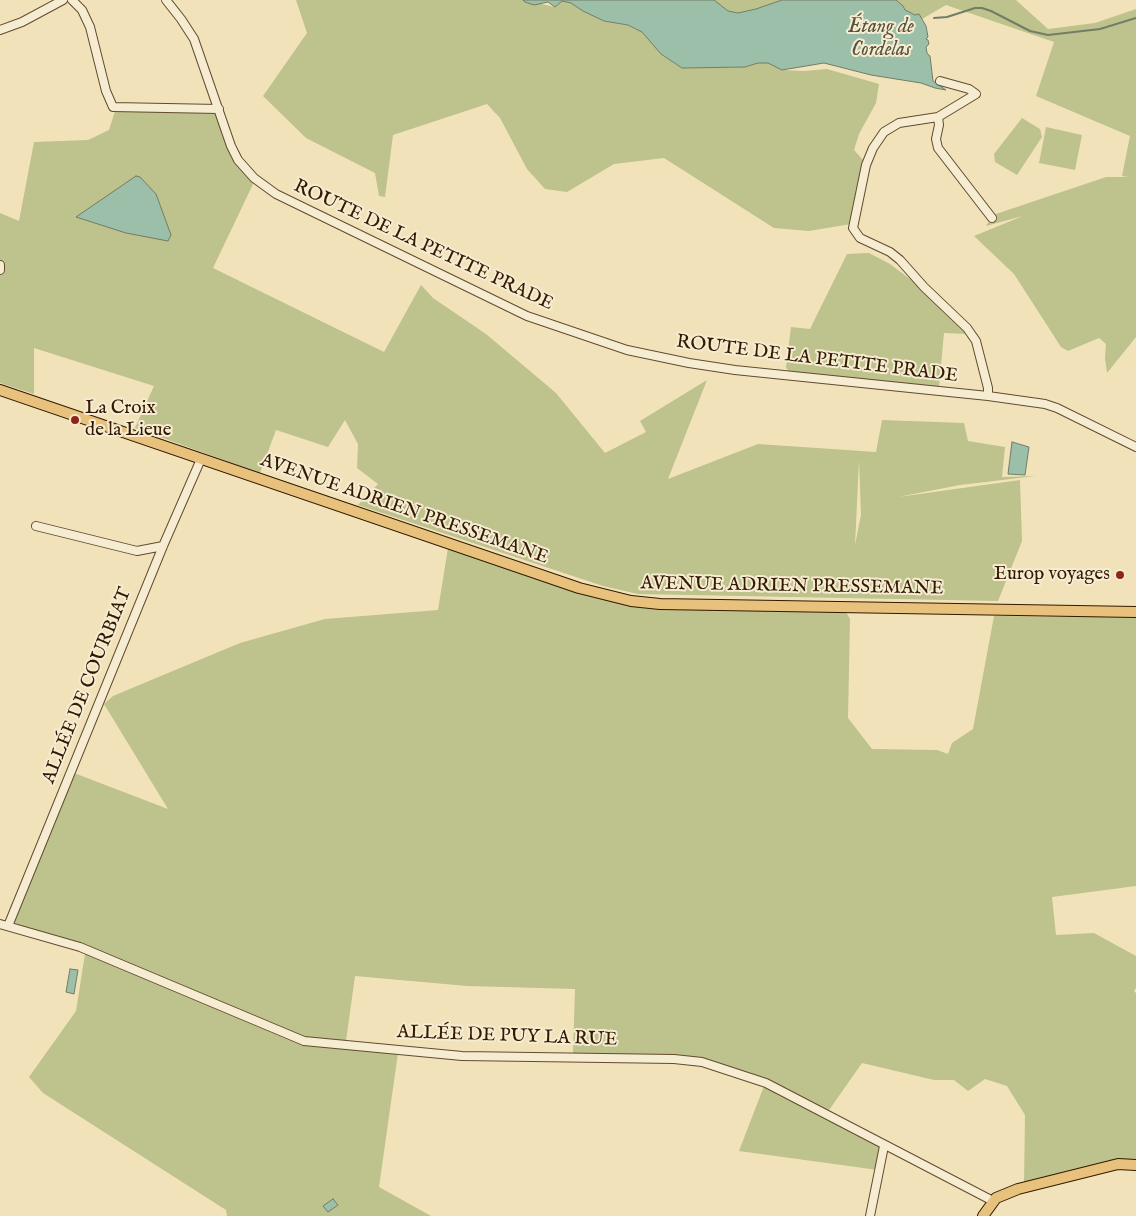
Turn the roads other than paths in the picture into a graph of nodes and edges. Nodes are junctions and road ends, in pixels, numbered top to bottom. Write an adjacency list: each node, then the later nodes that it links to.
1 (63, 0): 4 (street)
2 (72, 0): 6 (street)
3 (166, 0): 6 (street, ROUTE DE LA PETITE PRADE)
4 (0, 30)
5 (940, 81): 7 (street)
6 (218, 110): 12 (street, ROUTE DE LA PETITE PRADE)
7 (938, 117): 8 (street); 12 (street)
8 (992, 218)
9 (0, 265): 10 (street)
10 (0, 270)
11 (0, 390): 14 (main road, AVENUE ADRIEN PRESSEMANE)
12 (988, 396): 13 (street, ROUTE DE LA PETITE PRADE)
13 (1136, 447)
14 (201, 459): 16 (street, ALLÉE DE COURBIAT); 17 (main road, AVENUE ADRIEN PRESSEMANE)
15 (36, 526): 16 (street)
16 (163, 546): 18 (street, ALLÉE DE COURBIAT)
17 (1136, 612)
18 (4, 925): 19 (street, ALLÉE DE PUY LA RUE)
19 (884, 1146): 21 (street, ALLÉE DE PUY LA RUE); 22 (street)
20 (1136, 1165): 21 (main road)
21 (993, 1201): 23 (main road)
22 (870, 1216)
23 (983, 1216)

